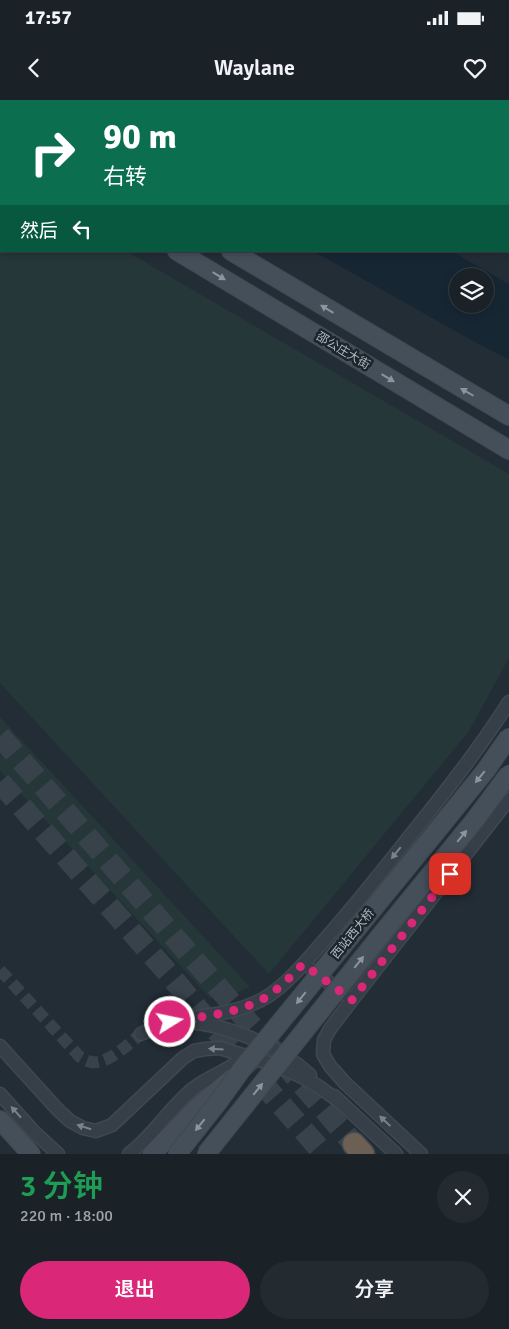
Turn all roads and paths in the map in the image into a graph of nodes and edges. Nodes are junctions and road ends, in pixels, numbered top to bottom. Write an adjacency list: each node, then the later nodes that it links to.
1 (179, 252): 4 (main road, 邵公庄大街, one-way to 4)
2 (233, 252): 3 (main road, one-way to 2)
3 (509, 416)
4 (509, 450)
5 (509, 702): 9 (street, one-way to 9)
6 (509, 737): 15 (main road, 西站西大桥, one-way to 15, bridge)
7 (509, 774): 24 (main road, 西站西大桥, one-way to 7, bridge)
8 (509, 799): 10 (street)
9 (303, 964): 10 (street); 11 (street)
10 (352, 1000): 26 (street, one-way to 10)
11 (170, 1022): 12 (street); 13 (street)
12 (141, 1034)
13 (258, 1042): 15 (street); 17 (street)
14 (0, 1046): 15 (street, one-way to 14)
15 (244, 1063): 17 (street); 21 (street); 22 (main road, bridge); 23 (main road, 西站西大桥, one-way to 23, bridge)
16 (0, 1094): 20 (street, one-way to 16)
17 (340, 1102): 25 (street)
18 (0, 1120): 19 (main road)
19 (31, 1154)
20 (58, 1154)
21 (129, 1154)
22 (152, 1154)
23 (177, 1154)
24 (206, 1154)
25 (396, 1154)
26 (421, 1154)

